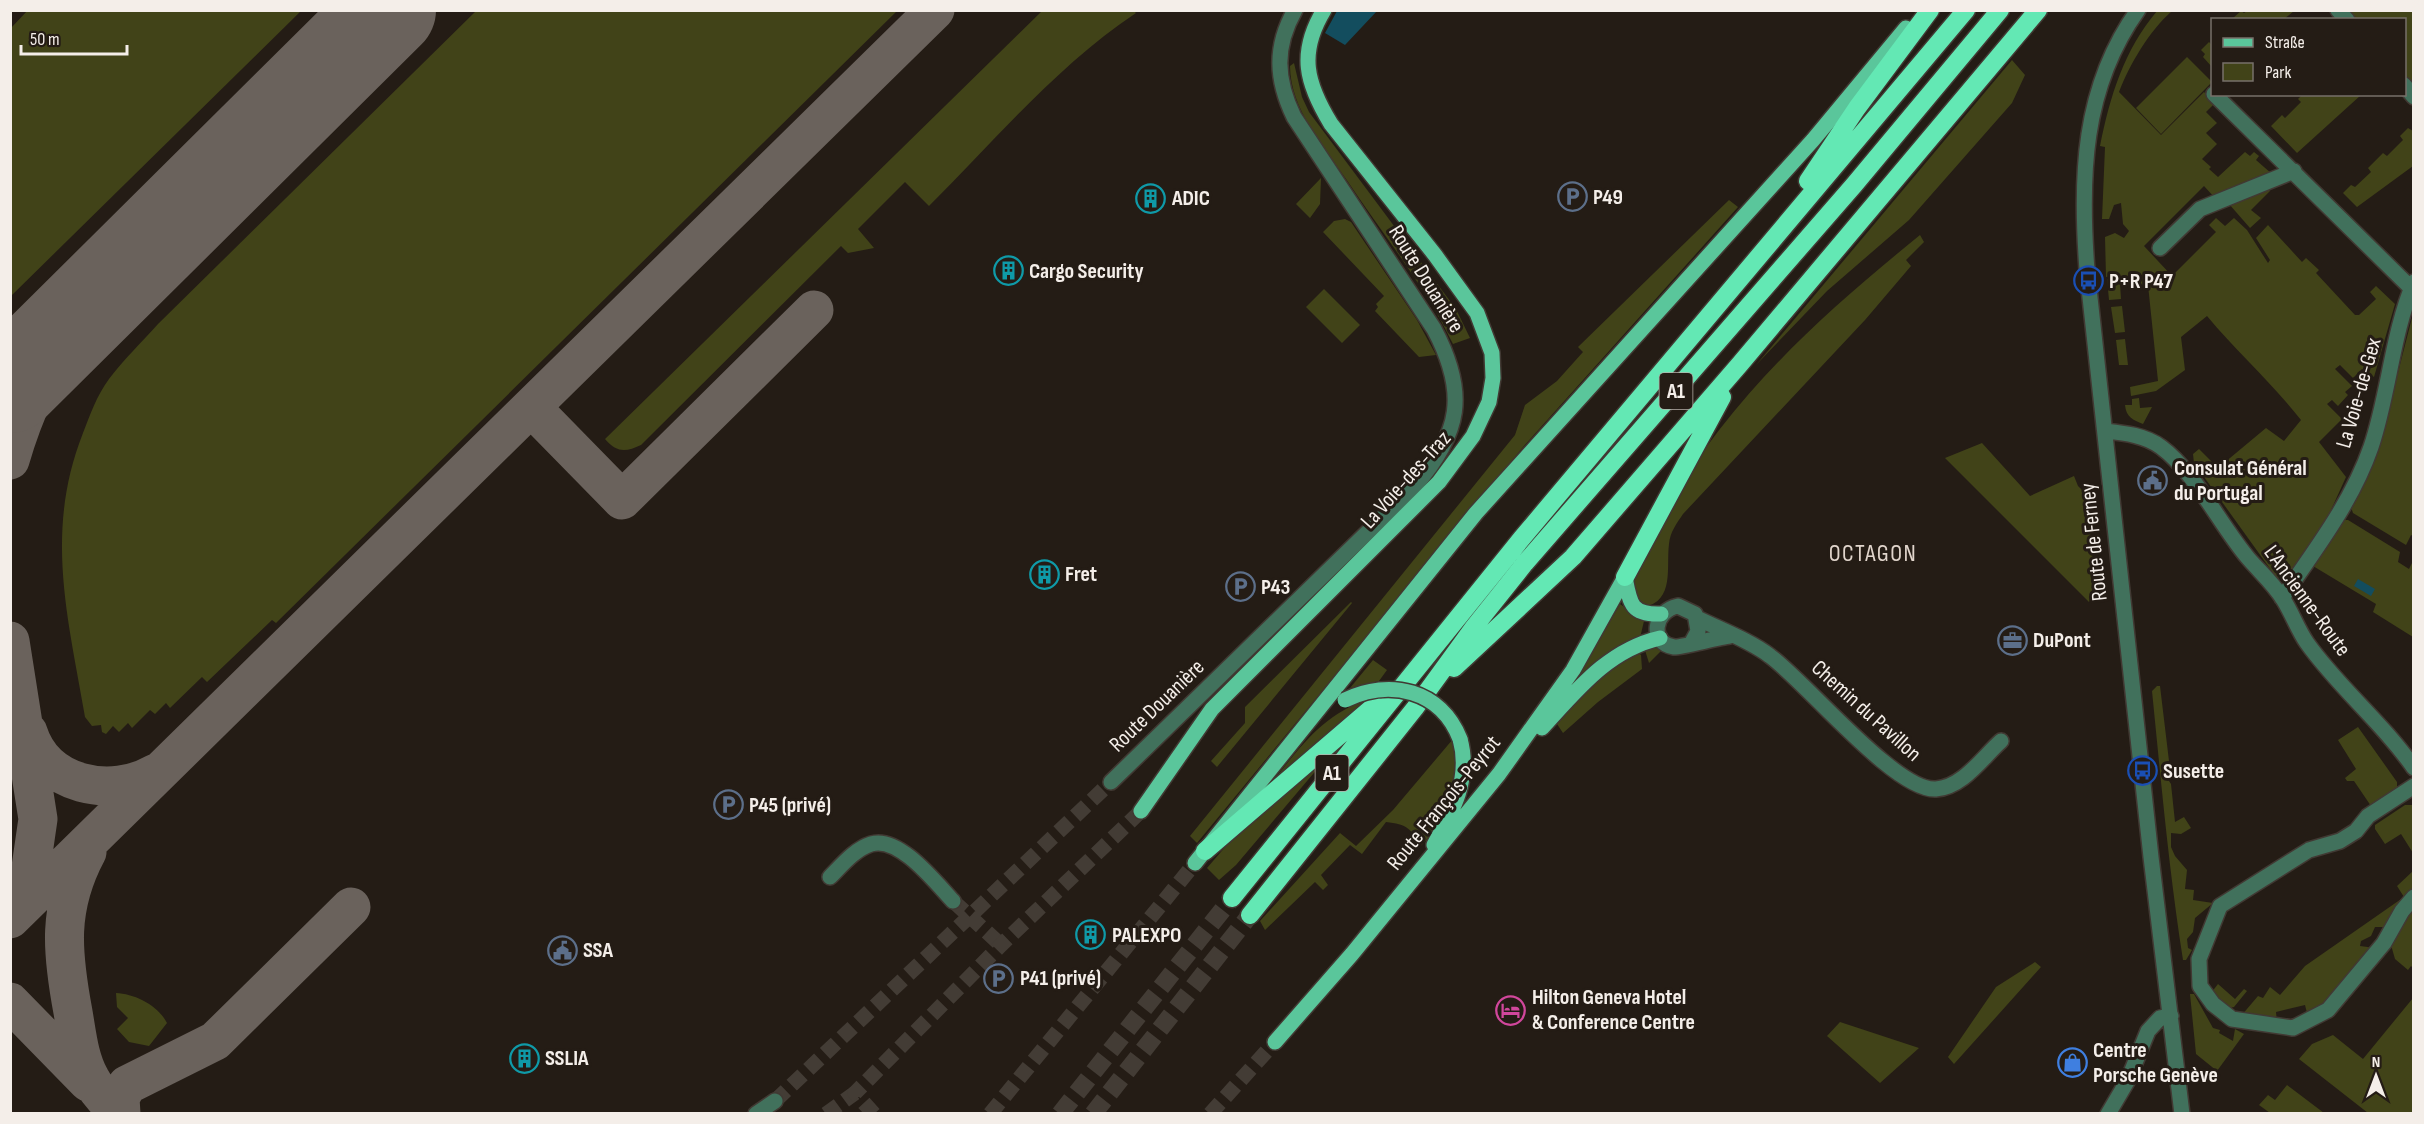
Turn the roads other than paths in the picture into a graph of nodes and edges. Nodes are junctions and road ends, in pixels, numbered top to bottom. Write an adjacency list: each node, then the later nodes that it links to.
1 (1295, 10): 29 (street, Route Douanière)
2 (1324, 10): 31 (main road, La Voie-des-Traz)
3 (1922, 10): 25 (main road)
4 (1930, 10): 12 (highway)
5 (1966, 10): 12 (highway, A1)
6 (2000, 10): 24 (highway, A1)
7 (2038, 10): 14 (highway)
8 (2138, 10): 15 (street, Route de Ferney)
9 (2216, 96): 10 (street, La Voie-de-Gex)
10 (2294, 171): 11 (street); 13 (street, La Voie-de-Gex)
11 (2160, 248)
12 (1753, 262): 23 (highway, A1)
13 (2412, 285): 17 (street, La Voie-de-Gex)
14 (1740, 364): 16 (highway); 24 (highway)
15 (2105, 431): 17 (street, L'Ancienne-Route); 39 (street, Route de Ferney)
16 (1625, 577): 18 (main road); 28 (main road, Route François-Peyrot)
17 (2282, 598): 27 (street, L'Ancienne-Route)
18 (1661, 614): 19 (street); 21 (street)
19 (1697, 618): 20 (street, Chemin du Pavillon); 22 (street)
20 (1730, 636): 22 (street); 26 (street, Chemin du Pavillon)
21 (1660, 638): 22 (street); 28 (main road)
22 (1692, 642)
23 (1431, 648): 32 (highway); 36 (highway, A1)
24 (1426, 693): 38 (highway, A1)
25 (1301, 733): 32 (main road); 33 (main road, bridge)
26 (2001, 741)
27 (2414, 768)
28 (1499, 774): 33 (main road, Route François-Peyrot)
29 (1111, 782)
30 (2414, 786): 35 (street)
31 (1141, 811)
32 (1200, 857)
33 (1420, 869): 40 (main road, Route François-Peyrot)
34 (830, 877): 37 (street)
35 (2414, 897)
36 (1232, 898)
37 (953, 901)
38 (1250, 915)
39 (2171, 1016): 43 (street); 44 (street, Route de Ferney)
40 (1275, 1042)
41 (775, 1101): 42 (street)
42 (756, 1113)
43 (2108, 1113)
44 (2182, 1113)

